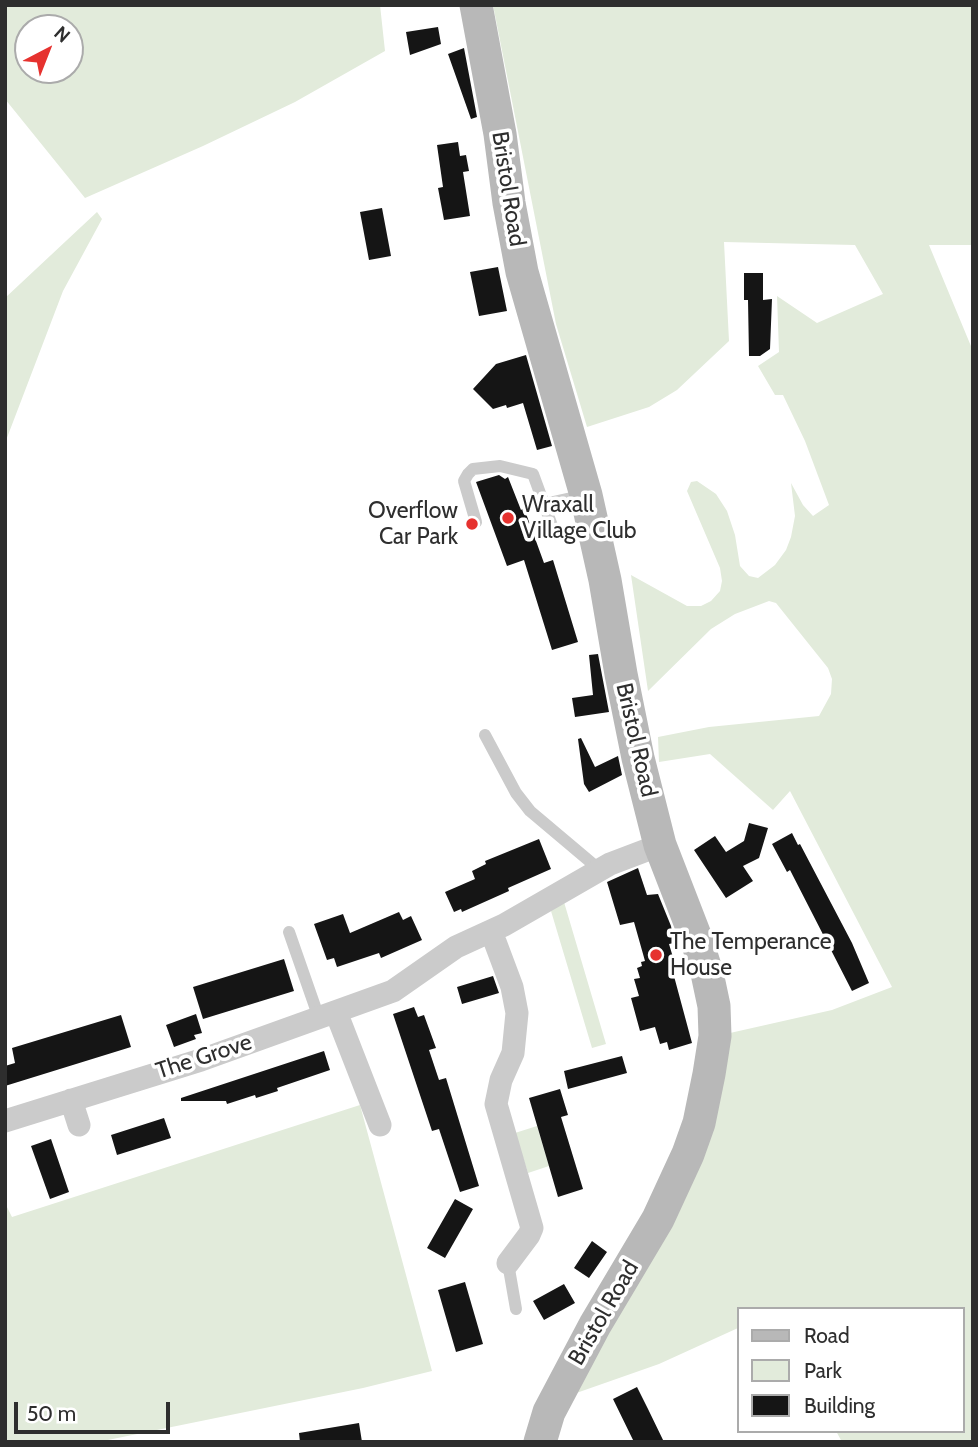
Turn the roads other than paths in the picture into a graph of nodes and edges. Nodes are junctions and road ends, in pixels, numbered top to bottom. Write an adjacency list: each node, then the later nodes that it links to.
1 (476, 5): 2 (main road, Bristol Road)
2 (586, 495): 3 (lane); 7 (main road, Bristol Road)
3 (544, 504): 4 (lane); 5 (lane)
4 (476, 522)
5 (555, 534)
6 (485, 735): 8 (lane)
7 (660, 845): 8 (street, The Grove); 18 (main road, Bristol Road)
8 (600, 870): 9 (street, The Grove)
9 (491, 931): 11 (street, The Grove); 16 (street)
10 (289, 932): 11 (lane)
11 (327, 1015): 12 (street, The Grove); 13 (street)
12 (71, 1100): 14 (street, The Grove); 15 (street)
13 (382, 1113)
14 (5, 1121)
15 (79, 1125)
16 (508, 1262): 17 (lane)
17 (516, 1309)
18 (540, 1442)

